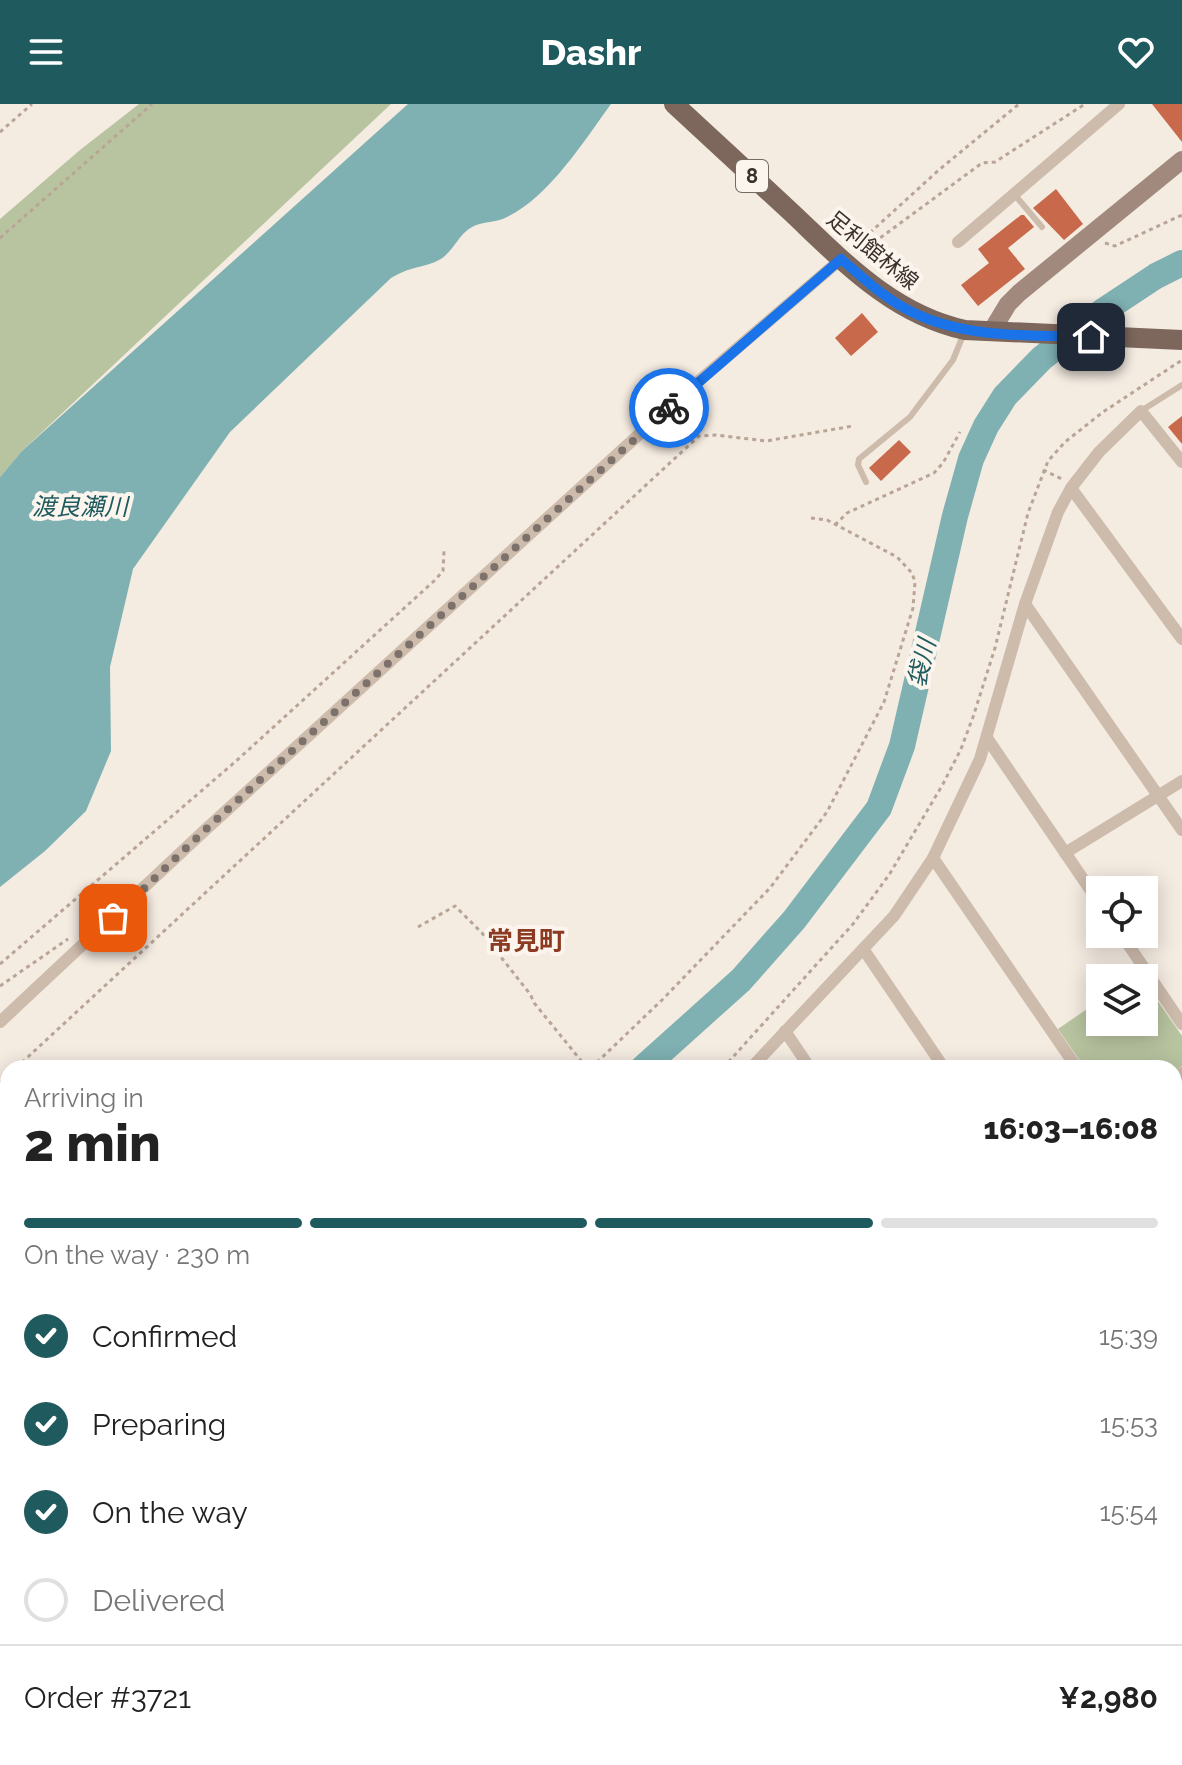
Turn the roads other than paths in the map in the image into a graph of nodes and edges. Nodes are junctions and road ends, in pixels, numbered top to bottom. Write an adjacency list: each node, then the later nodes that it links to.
1 (674, 104): 7 (main road, 足利館林線 / 8)
2 (1119, 104): 4 (street)
3 (1182, 160): 9 (street)
4 (1014, 194): 5 (lane); 6 (street)
5 (1042, 227)
6 (958, 242)
7 (844, 254): 8 (main road, 足利館林線 / 8); 27 (street)
8 (965, 330): 9 (main road, 足利館林線 / 8); 14 (lane)
9 (993, 332): 10 (main road, 足利館林線 / 8)
10 (1182, 340)
11 (1182, 385): 12 (lane)
12 (1141, 411): 13 (street); 15 (street)
13 (1182, 462)
14 (866, 482)
15 (1071, 488): 16 (street); 17 (street)
16 (1025, 604): 18 (street); 20 (street)
17 (1182, 639)
18 (987, 738): 22 (street); 23 (street)
19 (1182, 781): 20 (street)
20 (1158, 796): 21 (street); 22 (street)
21 (1182, 830)
22 (1065, 853): 24 (street)
23 (933, 858): 26 (street); 33 (street)
24 (1086, 884)
25 (1130, 948): 28 (street)
26 (864, 950): 29 (street); 32 (street)
27 (0, 1022)
28 (1182, 1024)
29 (785, 1031): 30 (street); 31 (street)
30 (758, 1060)
31 (805, 1060)
32 (939, 1060)
33 (1072, 1060)

